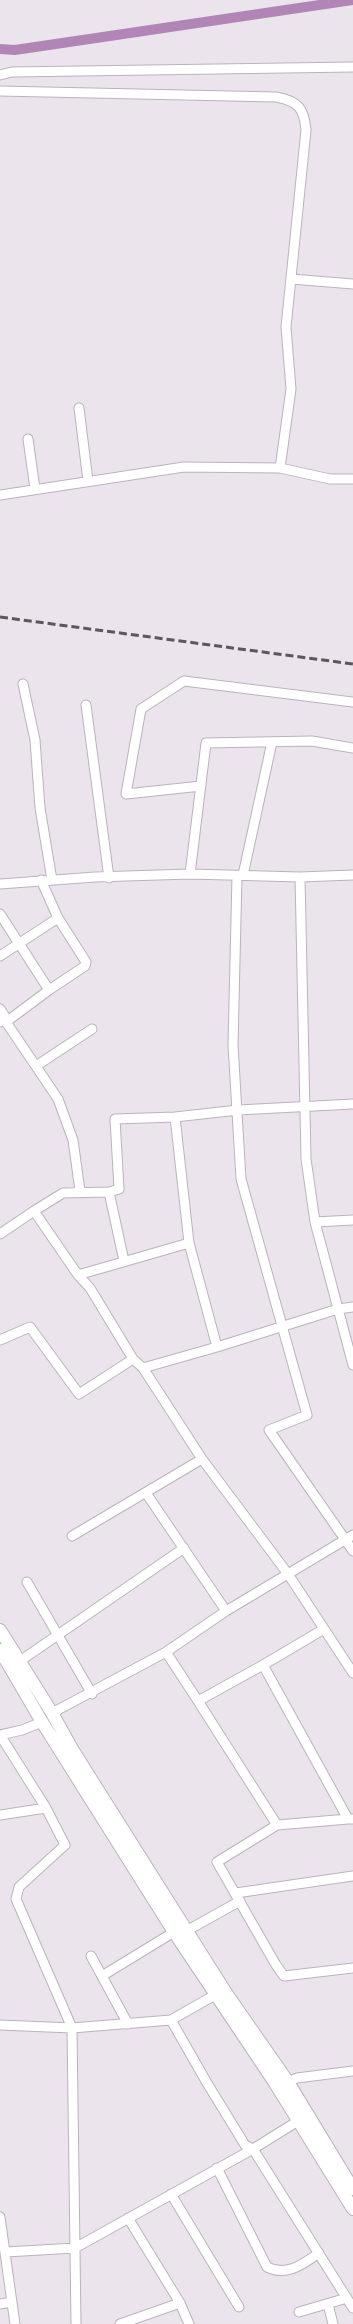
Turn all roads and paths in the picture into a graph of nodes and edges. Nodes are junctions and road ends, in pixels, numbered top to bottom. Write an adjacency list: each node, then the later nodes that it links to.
1 (353, 67): 2 (street)
2 (0, 75)
3 (0, 91): 4 (street)
4 (291, 279): 5 (street); 8 (street)
5 (353, 284)
6 (79, 408): 10 (street)
7 (28, 439): 11 (street)
8 (280, 468): 9 (street); 10 (street)
9 (353, 479)
10 (88, 481): 11 (street)
11 (35, 489): 12 (street)
12 (0, 495)
13 (23, 684): 25 (street)
14 (353, 702): 18 (street)
15 (86, 705): 23 (street)
16 (272, 742): 17 (street); 18 (street); 20 (street)
17 (353, 748)
18 (201, 786): 19 (street)
19 (190, 874): 20 (street); 23 (street)
20 (240, 875): 22 (street); 38 (street)
21 (353, 875): 22 (street)
22 (300, 877): 37 (street)
23 (109, 878): 25 (street)
24 (41, 880): 25 (street); 26 (street); 28 (street)
25 (52, 880)
26 (0, 884)
27 (0, 914): 29 (street)
28 (58, 918): 29 (street); 31 (street)
29 (19, 944): 30 (street); 31 (street)
30 (0, 956)
31 (49, 990): 35 (street)
32 (0, 1009): 33 (street)
33 (0, 1022)
34 (92, 1029): 35 (street)
35 (36, 1066): 40 (street)
36 (353, 1104): 37 (street)
37 (305, 1107): 38 (street); 44 (street)
38 (238, 1110): 39 (street); 51 (street)
39 (176, 1117): 41 (street); 46 (street)
40 (80, 1191): 41 (street); 42 (street)
41 (109, 1192): 47 (street)
42 (34, 1211): 45 (street); 48 (street)
43 (353, 1220): 44 (street)
44 (315, 1222): 50 (street)
45 (0, 1234)
46 (189, 1243): 47 (street); 53 (street)
47 (124, 1261): 48 (street)
48 (78, 1275): 54 (street)
49 (353, 1307): 50 (street)
50 (338, 1309): 51 (street); 55 (street)
51 (282, 1325): 53 (street); 61 (street)
52 (0, 1340): 54 (street)
53 (217, 1347): 56 (street)
54 (133, 1359): 56 (street)
55 (353, 1365)
56 (143, 1368): 57 (street)
57 (202, 1459): 58 (street); 64 (street)
58 (146, 1493): 60 (street); 62 (street)
59 (353, 1534): 61 (street)
60 (72, 1536)
61 (345, 1540): 63 (street); 64 (street)
62 (184, 1548): 66 (street); 69 (street)
63 (353, 1551)
64 (288, 1574): 66 (street); 67 (street)
65 (27, 1582): 69 (street)
66 (226, 1611): 71 (street)
67 (324, 1629): 73 (street); 74 (street)
68 (0, 1630): 72 (main road)
69 (59, 1636): 72 (street); 75 (street)
70 (0, 1650): 78 (main road)
71 (166, 1652): 75 (street); 76 (street)
72 (20, 1661): 77 (main road)
73 (263, 1665): 76 (street); 82 (street)
74 (353, 1673)
75 (92, 1694): 77 (street)
76 (198, 1701): 83 (street)
77 (52, 1713): 86 (main road)
78 (42, 1722): 79 (street); 87 (main road)
79 (0, 1735): 80 (street)
80 (46, 1808): 81 (street); 95 (street)
81 (0, 1814)
82 (350, 1819): 83 (street)
83 (277, 1825): 85 (street)
84 (353, 1876): 85 (street)
85 (238, 1897): 86 (street); 89 (street)
86 (188, 1930): 97 (main road)
87 (174, 1932): 90 (street); 91 (main road)
88 (91, 1956): 90 (street)
89 (353, 1968)
90 (102, 1976): 93 (street)
91 (215, 1995): 92 (street); 98 (main road)
92 (171, 2020): 93 (street); 99 (street)
93 (128, 2024): 95 (street)
94 (0, 2025): 95 (street)
95 (72, 2028): 106 (street)
96 (353, 2071): 97 (street)
97 (288, 2082): 101 (main road)
98 (298, 2121): 99 (street); 103 (main road)
99 (253, 2149): 100 (street); 108 (street)
100 (217, 2168): 102 (street); 108 (street)
101 (353, 2189)
102 (171, 2194): 105 (street); 114 (street)
103 (353, 2209)
104 (0, 2216): 107 (street)
105 (128, 2218): 106 (street); 111 (street)
106 (75, 2248): 107 (street); 118 (street)
107 (6, 2252): 110 (street)
108 (319, 2252): 109 (street)
109 (347, 2298): 113 (street); 115 (street)
110 (12, 2302): 112 (street); 117 (street)
111 (180, 2303): 119 (street); 120 (street)
112 (0, 2304)
113 (328, 2304): 116 (street); 121 (street)
114 (239, 2307)
115 (353, 2308)
116 (299, 2312)
117 (15, 2324)
118 (76, 2324)
119 (120, 2324)
120 (189, 2324)
121 (333, 2324)

